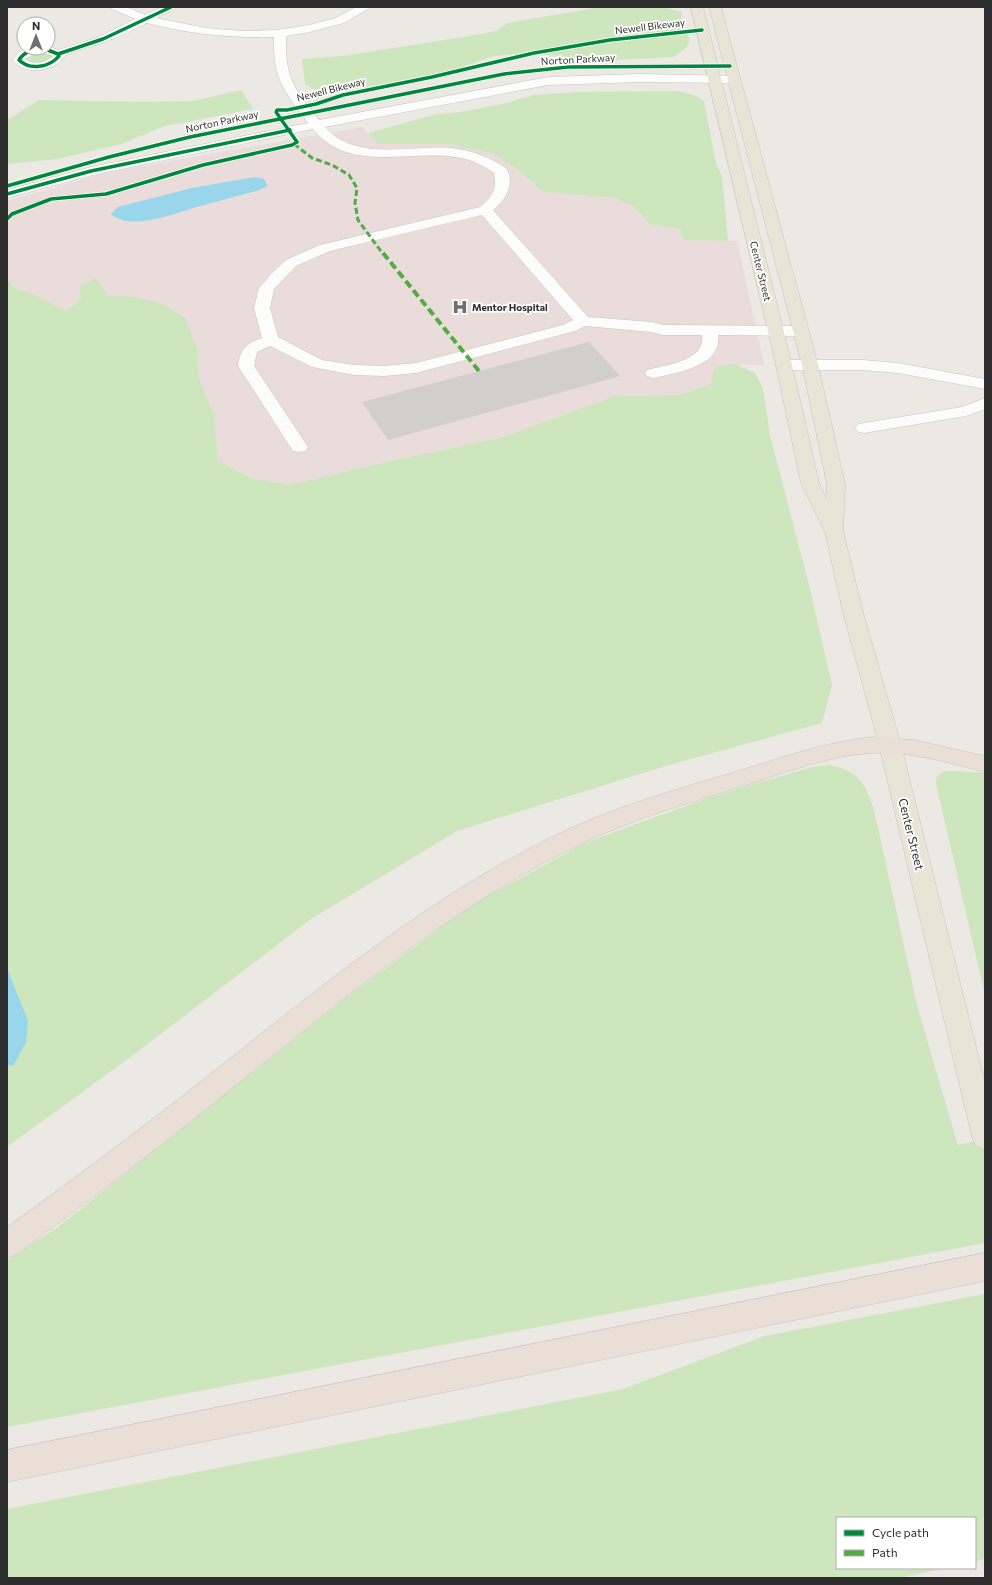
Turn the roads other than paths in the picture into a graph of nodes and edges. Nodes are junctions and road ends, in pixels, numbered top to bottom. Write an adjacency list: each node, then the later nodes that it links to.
1 (116, 7): 6 (street)
2 (171, 7): 6 (street)
3 (364, 7): 9 (street)
4 (697, 7): 7 (main road, Center Street)
5 (715, 7): 8 (main road, Center Street)
6 (145, 20): 9 (street); 10 (street)
7 (701, 28): 8 (main road); 11 (main road, Center Street)
8 (720, 28): 12 (main road, Center Street)
9 (280, 33): 13 (street)
10 (58, 54)
11 (713, 72): 12 (street, Norton Parkway); 13 (street, Norton Parkway); 19 (main road, Center Street)
12 (732, 72): 20 (main road, Center Street)
13 (312, 119): 14 (street, Norton Parkway); 15 (street, Norton Parkway); 16 (street)
14 (7, 186)
15 (7, 194)
16 (485, 210): 17 (street); 21 (street)
17 (583, 321): 18 (street); 21 (street)
18 (709, 330): 19 (street); 24 (street)
19 (775, 331): 20 (street); 22 (main road, Center Street)
20 (800, 331): 23 (main road, Center Street)
21 (271, 340): 28 (street)
22 (784, 365): 23 (street); 29 (main road, Center Street)
23 (810, 365): 25 (street); 29 (main road, Center Street)
24 (653, 373)
25 (985, 384)
26 (985, 403): 27 (street)
27 (864, 428)
28 (299, 447)
29 (834, 532): 30 (main road, Center Street)
30 (890, 745): 31 (highway); 32 (main road, Center Street); 33 (highway)
31 (985, 764)
32 (985, 1136)
33 (7, 1244)
34 (985, 1267): 35 (highway)
35 (7, 1466)

